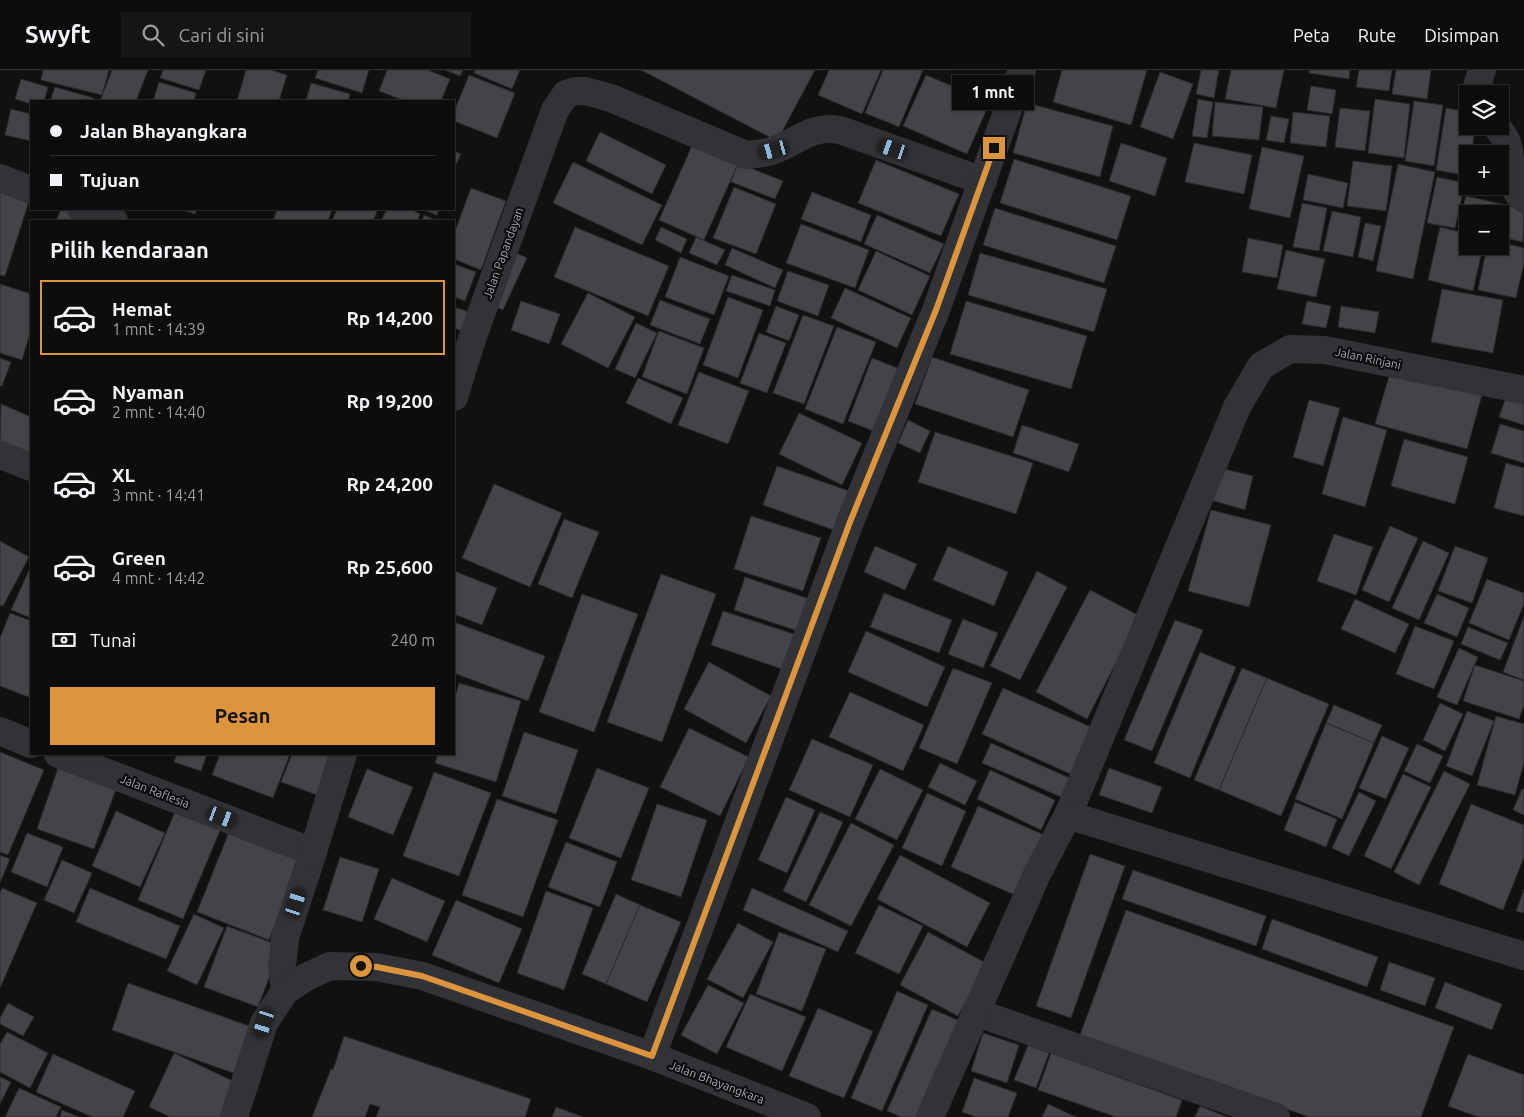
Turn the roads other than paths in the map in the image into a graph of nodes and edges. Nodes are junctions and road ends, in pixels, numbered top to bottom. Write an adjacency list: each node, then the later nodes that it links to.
1 (1022, 70): 6 (street)
2 (1482, 70): 3 (street)
3 (1478, 85)
4 (1504, 135): 8 (street)
5 (0, 178): 7 (street)
6 (983, 180): 11 (street, Jalan Papandayan); 25 (street)
7 (30, 190)
8 (1524, 199)
9 (84, 210): 10 (street)
10 (111, 220)
11 (463, 336): 12 (street, Jalan Papandayan)
12 (455, 389)
13 (1524, 390): 20 (street, Jalan Rinjani)
14 (0, 455): 15 (street)
15 (30, 467)
16 (0, 731): 17 (street)
17 (30, 744)
18 (61, 755): 21 (street, Jalan Raflesia)
19 (342, 755): 21 (street)
20 (1068, 815): 22 (street); 24 (street, Jalan Rinjani)
21 (313, 852): 23 (street)
22 (1524, 956)
23 (286, 991): 25 (street, Jalan Bhayangkara); 26 (street)
24 (975, 1012): 28 (street, Jalan Rinjani); 29 (street)
25 (652, 1056): 27 (street, Jalan Bhayangkara)
26 (234, 1117)
27 (807, 1117)
28 (930, 1117)
29 (1276, 1117)

